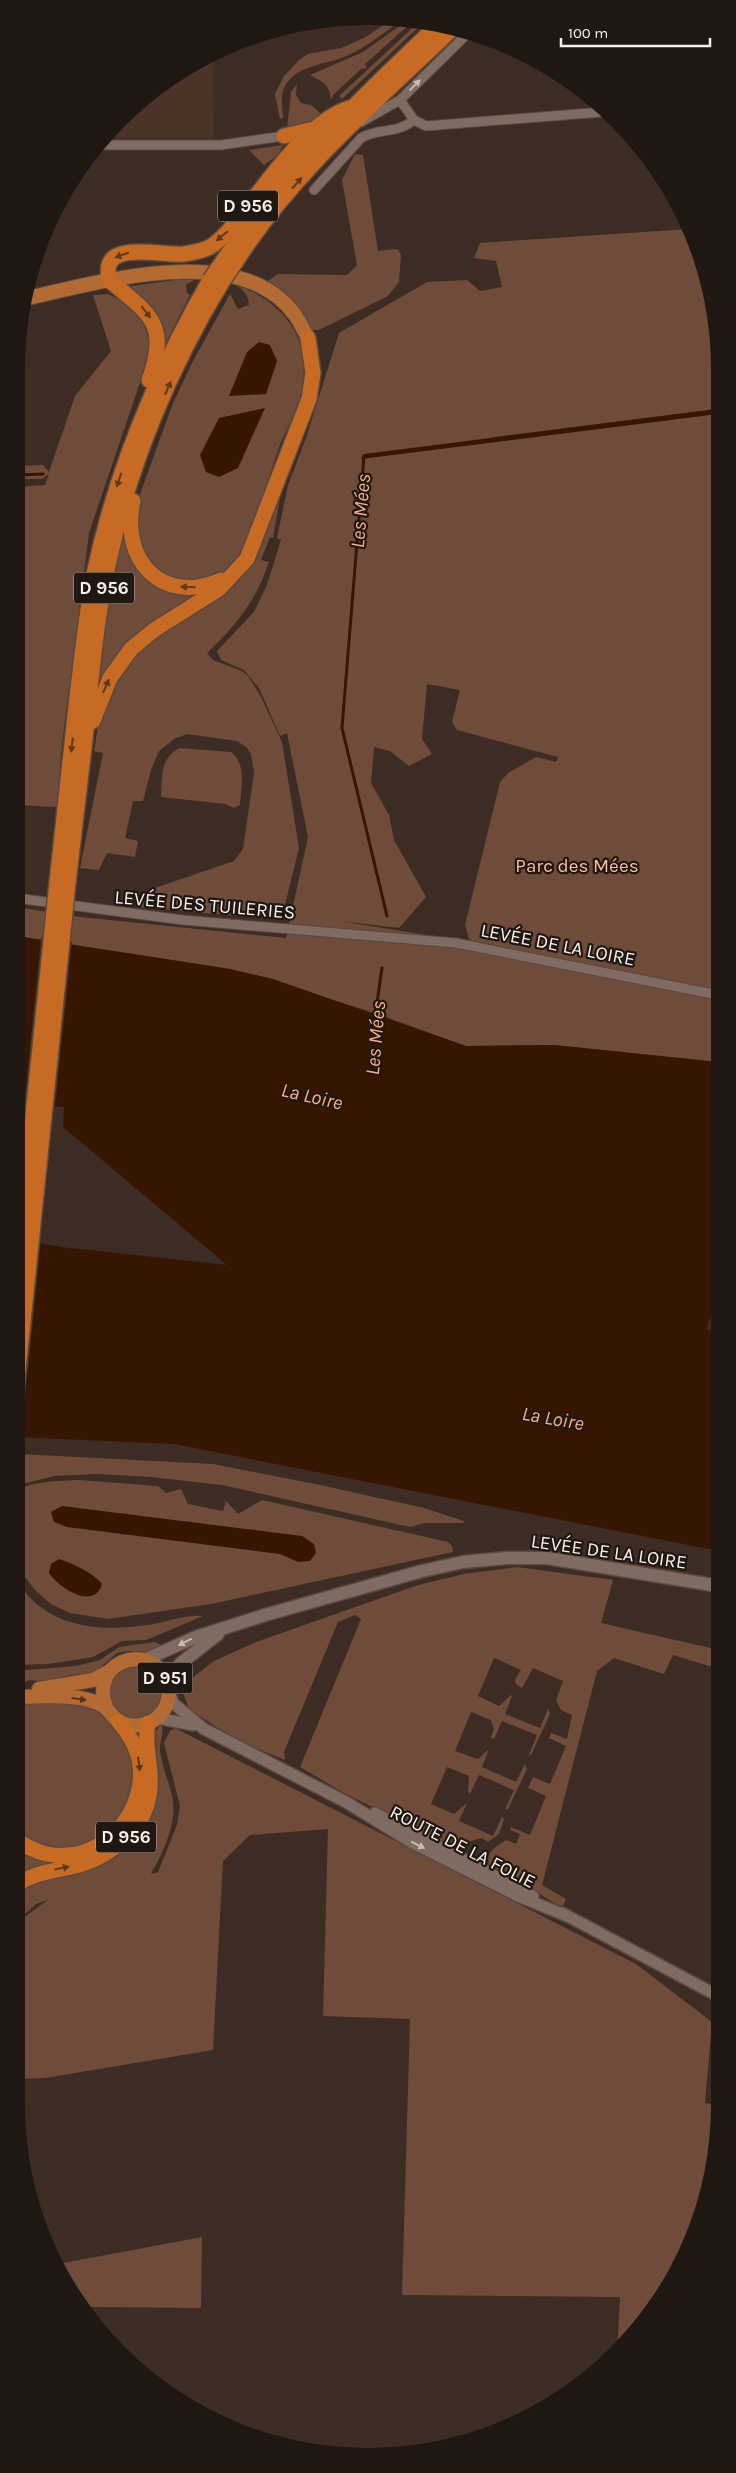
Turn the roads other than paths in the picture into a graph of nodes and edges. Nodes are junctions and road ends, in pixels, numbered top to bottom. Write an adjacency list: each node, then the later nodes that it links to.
1 (431, 31): 7 (highway, D 956)
2 (445, 34): 7 (highway, D 956)
3 (462, 39): 4 (street, one-way to 3)
4 (400, 100): 6 (street); 7 (street)
5 (597, 112): 6 (street)
6 (414, 120): 11 (street)
7 (335, 125): 8 (highway); 10 (highway, D 956); 15 (highway, D 956, bridge)
8 (284, 136): 9 (street); 10 (highway)
9 (108, 145)
10 (294, 152): 12 (highway, D 956, one-way to 12)
11 (314, 190)
12 (109, 280): 13 (main road); 14 (main road, D 956); 15 (highway, D 956, one-way to 15)
13 (33, 297)
14 (308, 338): 16 (highway, D 956)
15 (141, 434): 16 (highway, D 956, one-way to 15); 17 (highway, D 956); 18 (highway, D 956, one-way to 18)
16 (234, 574): 17 (highway, D 956, one-way to 16)
17 (84, 748): 18 (highway, D 956)
18 (62, 882): 22 (highway, D 956, bridge); 23 (highway, D 956, bridge)
19 (25, 899): 20 (street, LEVÉE DES TUILERIES)
20 (390, 936): 21 (street, LEVÉE DE LA LOIRE)
21 (711, 995)
22 (25, 1203)
23 (25, 1291)
24 (711, 1585): 25 (main road, LEVÉE DE LA LOIRE / D 951)
25 (228, 1627): 26 (main road, D 951, one-way to 26); 28 (main road, D 951)
26 (144, 1660): 27 (main road, D 951); 28 (main road, D 951)
27 (110, 1671): 29 (main road, D 951); 31 (main road, D 951)
28 (168, 1686): 32 (main road, D 951); 34 (street, ROUTE DE LA FOLIE)
29 (25, 1689)
30 (25, 1697): 31 (main road, one-way to 31)
31 (106, 1707): 33 (main road)
32 (153, 1720): 33 (main road); 34 (street, ROUTE DE LA FOLIE); 36 (highway, D 956, one-way to 32)
33 (118, 1721): 35 (highway, D 956, one-way to 35)
34 (204, 1729): 37 (street, ROUTE DE LA FOLIE)
35 (25, 1844)
36 (25, 1880)
37 (711, 1992)

